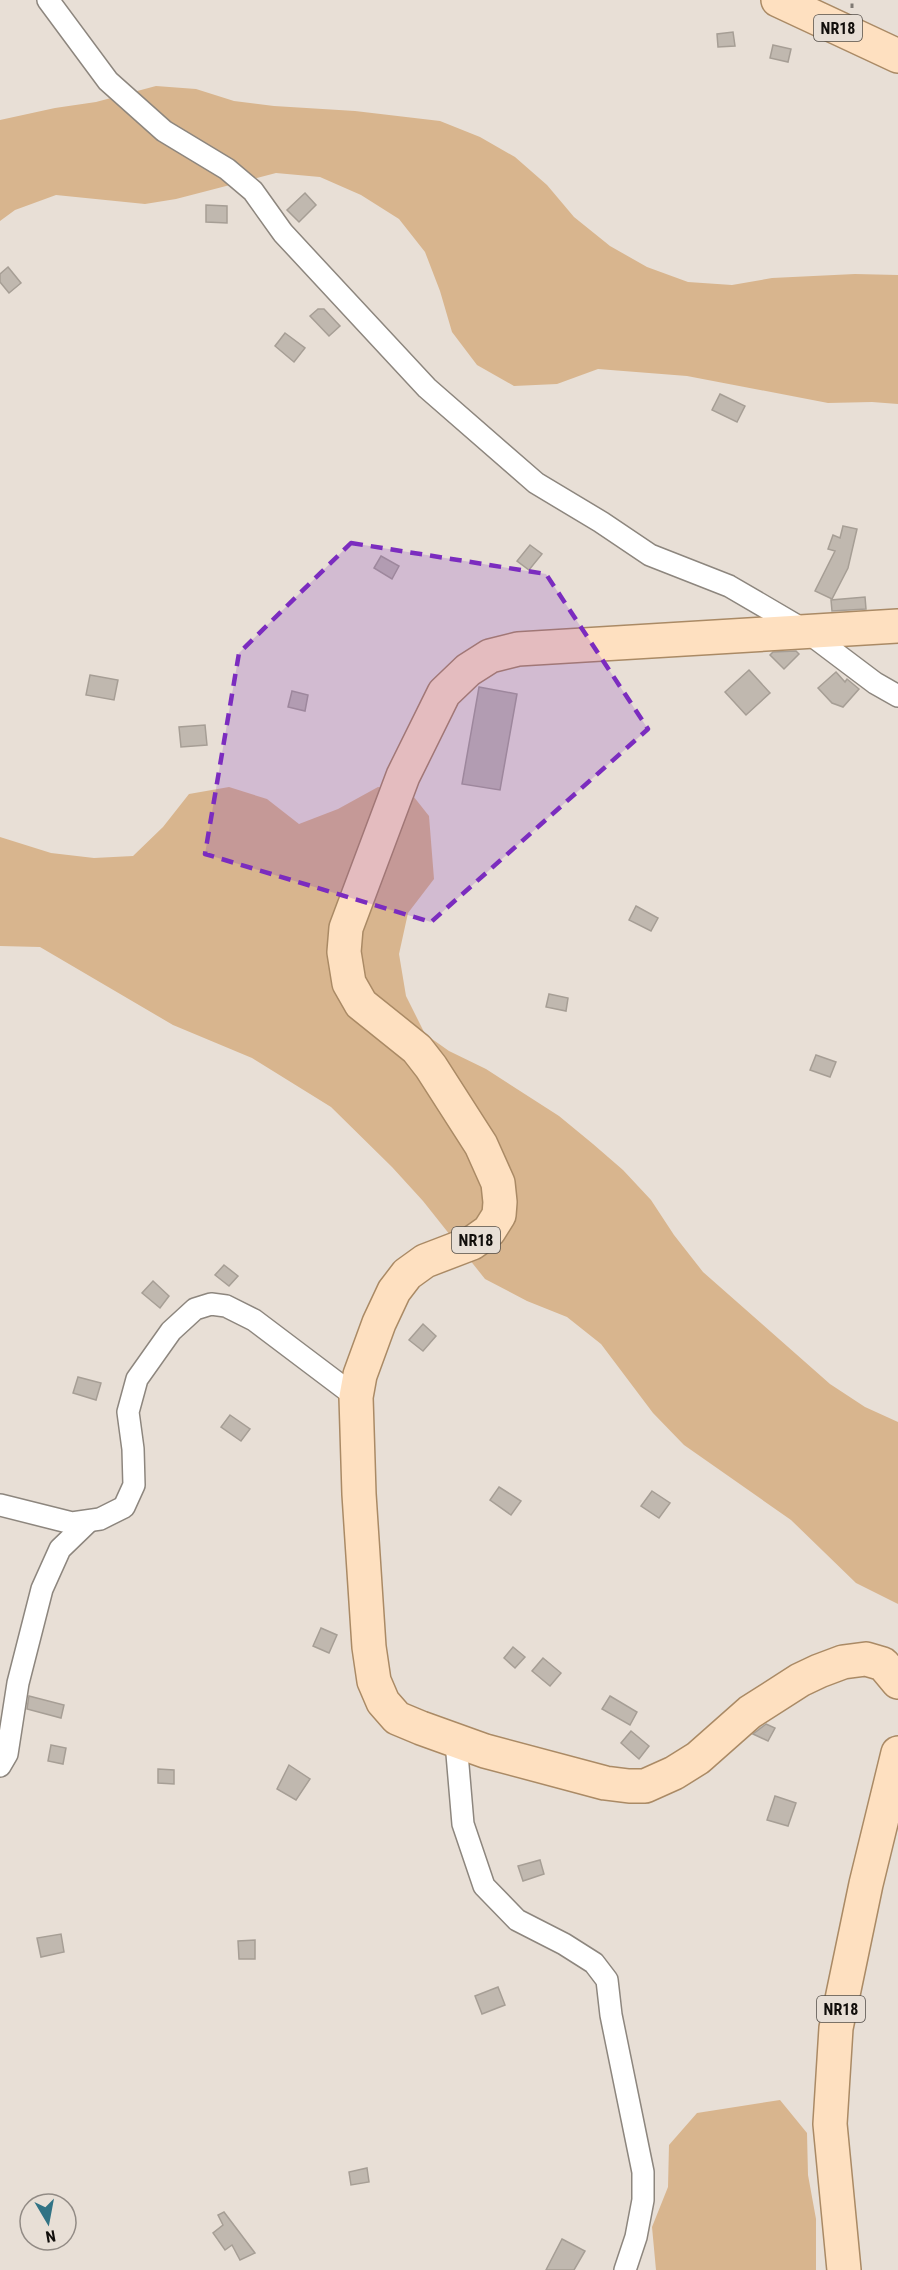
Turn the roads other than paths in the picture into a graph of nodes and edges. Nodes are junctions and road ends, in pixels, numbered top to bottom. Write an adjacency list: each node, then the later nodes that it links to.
1 (48, 0): 5 (street)
2 (778, 0): 3 (main road, NR18)
3 (898, 56)
4 (898, 626): 5 (main road, NR18)
5 (806, 631): 6 (street); 7 (main road, NR18)
6 (898, 696)
7 (356, 1397): 9 (street); 11 (main road, NR18)
8 (0, 1505): 9 (street)
9 (89, 1521): 13 (street)
10 (898, 1682): 11 (main road, NR18)
11 (456, 1742): 14 (street)
12 (898, 1753): 15 (main road, NR18)
13 (0, 1766)
14 (625, 2270)
15 (844, 2270)

